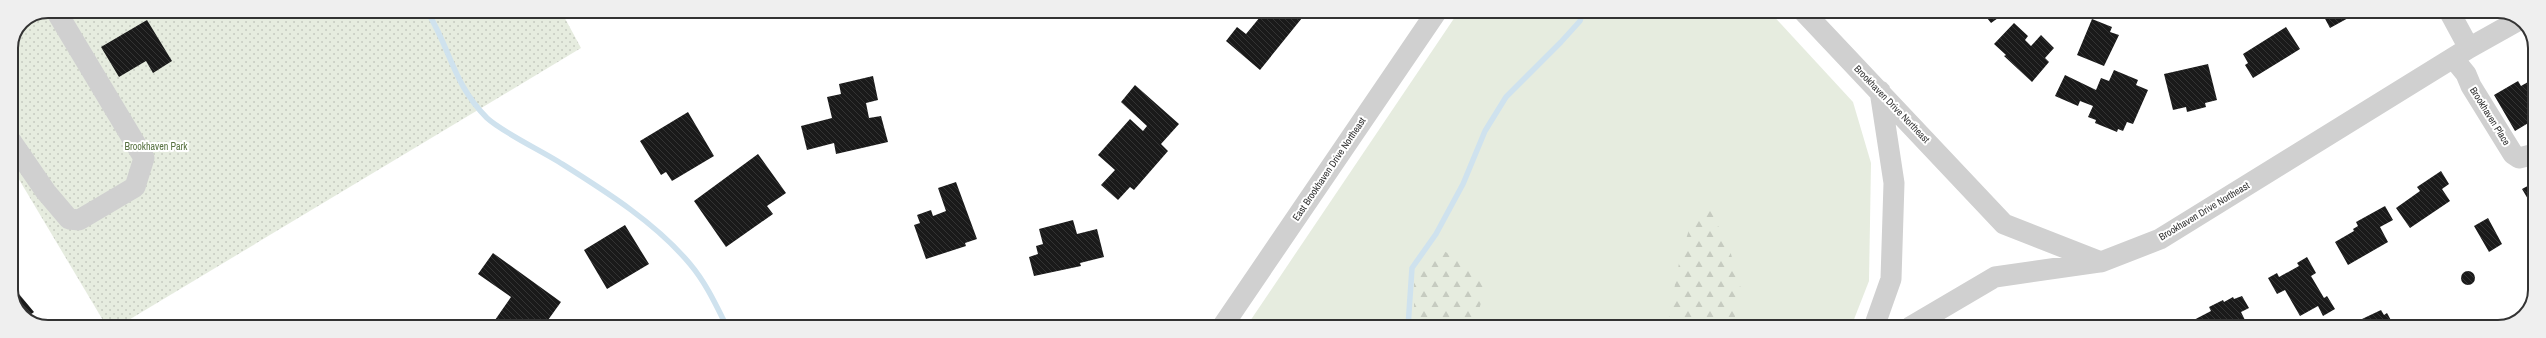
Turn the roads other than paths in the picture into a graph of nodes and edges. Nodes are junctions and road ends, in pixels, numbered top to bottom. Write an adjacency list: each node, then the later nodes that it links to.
1 (60, 18): 8 (street)
2 (1432, 18): 11 (street, East Brookhaven Drive Northeast)
3 (1810, 18): 7 (street, Brookhaven Drive Northeast)
4 (2451, 18): 6 (street)
5 (2514, 23): 6 (street, Brookhaven Drive Northeast)
6 (2461, 53): 9 (street, Brookhaven Place); 10 (street, Brookhaven Drive Northeast)
7 (1880, 91): 10 (street, Brookhaven Drive Northeast); 12 (street)
8 (18, 151)
9 (2528, 156)
10 (2101, 262): 13 (street)
11 (1227, 320)
12 (1876, 320)
13 (1922, 320)

